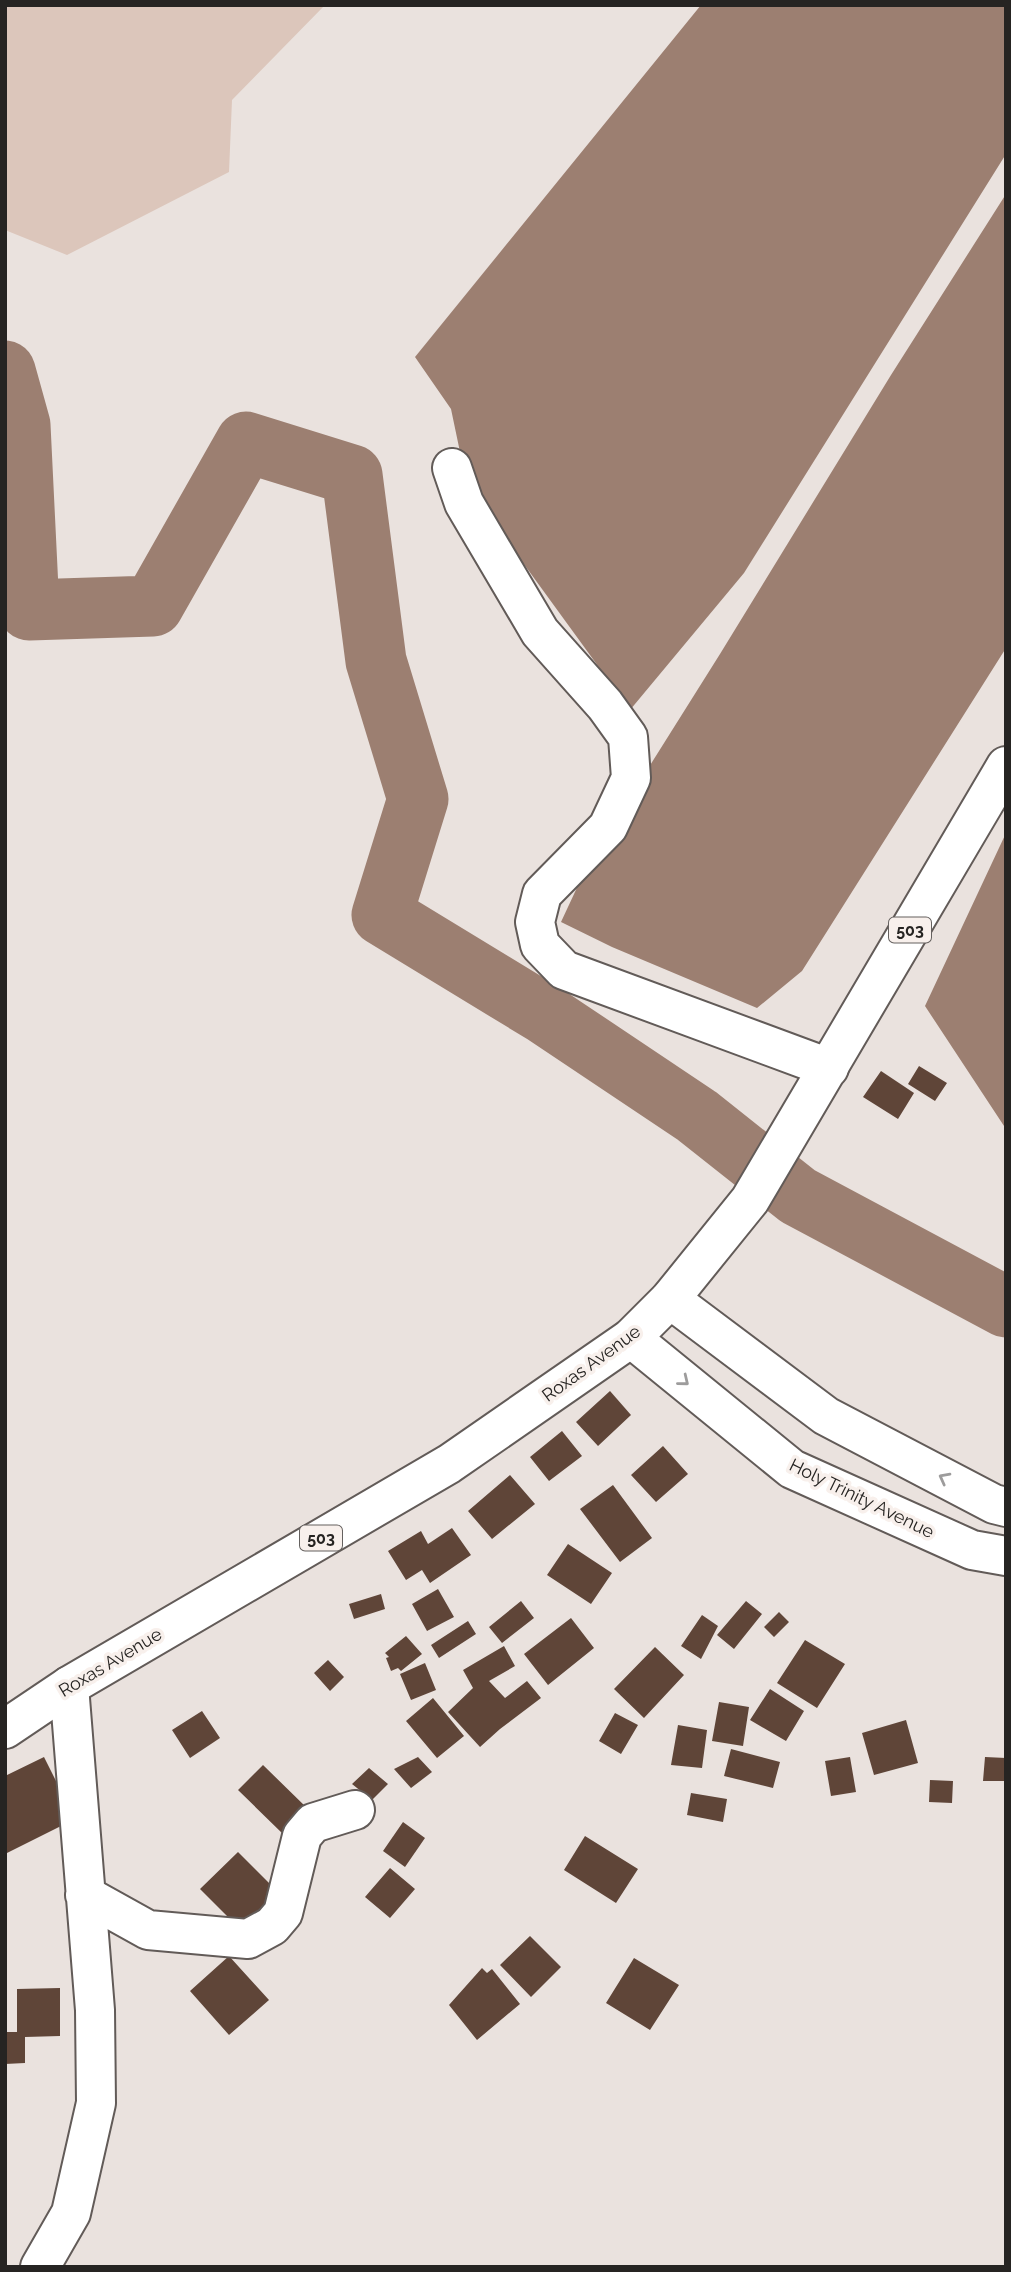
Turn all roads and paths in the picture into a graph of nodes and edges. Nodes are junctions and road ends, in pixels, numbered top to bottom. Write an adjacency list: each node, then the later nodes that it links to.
1 (452, 468): 3 (main road)
2 (1006, 766): 3 (main road, Roxas Avenue / 503)
3 (821, 1081): 4 (main road, Roxas Avenue / 503)
4 (670, 1299): 5 (main road, Roxas Avenue / 503); 6 (main road, one-way to 4)
5 (631, 1338): 7 (main road, Holy Trinity Avenue, one-way to 7); 8 (main road, Roxas Avenue / 503)
6 (1000, 1506): 7 (main road)
7 (989, 1553)
8 (69, 1686): 9 (main road, Roxas Avenue / 503); 11 (main road)
9 (5, 1729)
10 (355, 1810): 11 (main road)
11 (85, 1895): 12 (main road)
12 (40, 2267)

